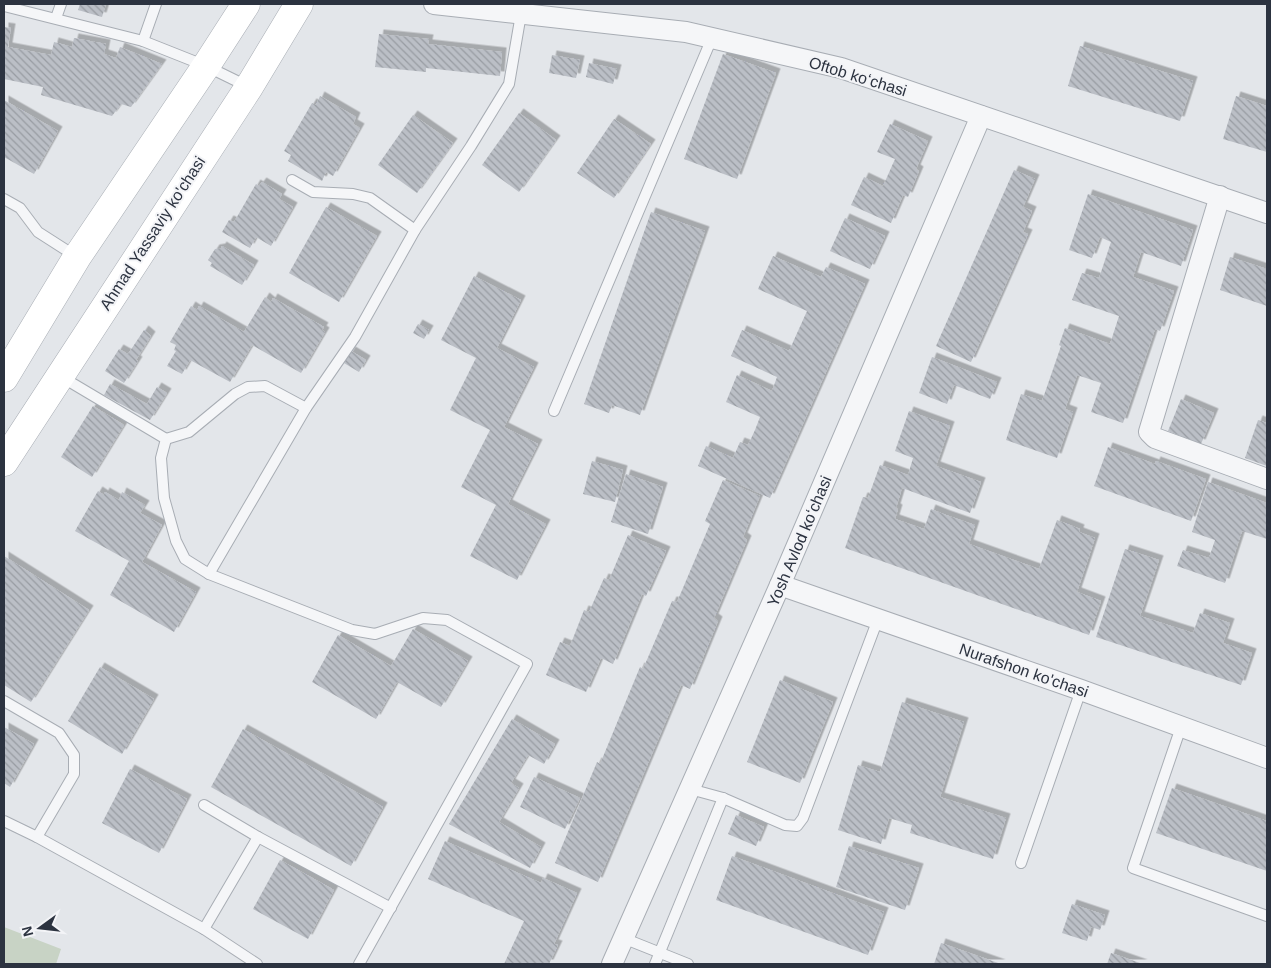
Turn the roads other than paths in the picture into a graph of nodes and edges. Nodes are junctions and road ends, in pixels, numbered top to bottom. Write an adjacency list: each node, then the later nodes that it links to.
1 (60, 4): 8 (lane)
2 (156, 4): 10 (lane)
3 (246, 4): 11 (main road)
4 (299, 4): 12 (main road, Ahmad Yassaviy ko'chasi)
5 (434, 4): 7 (street, Oftob koʻchasi)
6 (4, 6): 8 (lane)
7 (521, 14): 9 (street, Oftob koʻchasi); 18 (lane)
8 (56, 18): 10 (lane)
9 (712, 38): 13 (street, Oftob koʻchasi); 23 (lane)
10 (143, 40): 11 (lane)
11 (206, 66): 12 (lane); 19 (main road)
12 (249, 87): 20 (main road, Ahmad Yassaviy ko'chasi)
13 (981, 116): 15 (street, Oftob koʻchasi); 28 (street, Yosh Avlod koʻchasi)
14 (292, 180): 18 (lane)
15 (1220, 196): 17 (street, Oftob koʻchasi); 26 (street)
16 (4, 199): 19 (lane)
17 (1267, 213)
18 (415, 230): 22 (lane)
19 (78, 257): 21 (main road)
20 (59, 376): 24 (lane); 25 (main road, Ahmad Yassaviy ko'chasi)
21 (4, 378)
22 (306, 408): 24 (lane); 27 (lane)
23 (554, 411)
24 (166, 439): 27 (lane)
25 (4, 462)
26 (1267, 479)
27 (209, 574): 41 (lane)
28 (780, 584): 29 (street, Nurafshon ko'chasi); 34 (street, Yosh Avlod koʻchasi)
29 (878, 619): 30 (street, Nurafshon ko'chasi); 35 (lane)
30 (1081, 690): 32 (street, Nurafshon ko'chasi); 40 (lane)
31 (4, 701): 38 (lane)
32 (1182, 727): 33 (street, Nurafshon ko'chasi); 42 (lane)
33 (1267, 758)
34 (690, 788): 35 (lane); 44 (street, Yosh Avlod koʻchasi)
35 (723, 798): 45 (lane)
36 (204, 805): 39 (lane)
37 (4, 821): 38 (lane)
38 (37, 837): 43 (lane)
39 (258, 837): 41 (lane); 43 (lane)
40 (1021, 862)
41 (391, 908): 47 (lane)
42 (1267, 916)
43 (204, 929): 46 (lane)
44 (623, 938): 45 (lane); 48 (street, Yosh Avlod koʻchasi)
45 (660, 953): 49 (lane); 50 (lane)
46 (257, 964)
47 (359, 964)
48 (612, 964)
49 (655, 964)
50 (688, 964)

